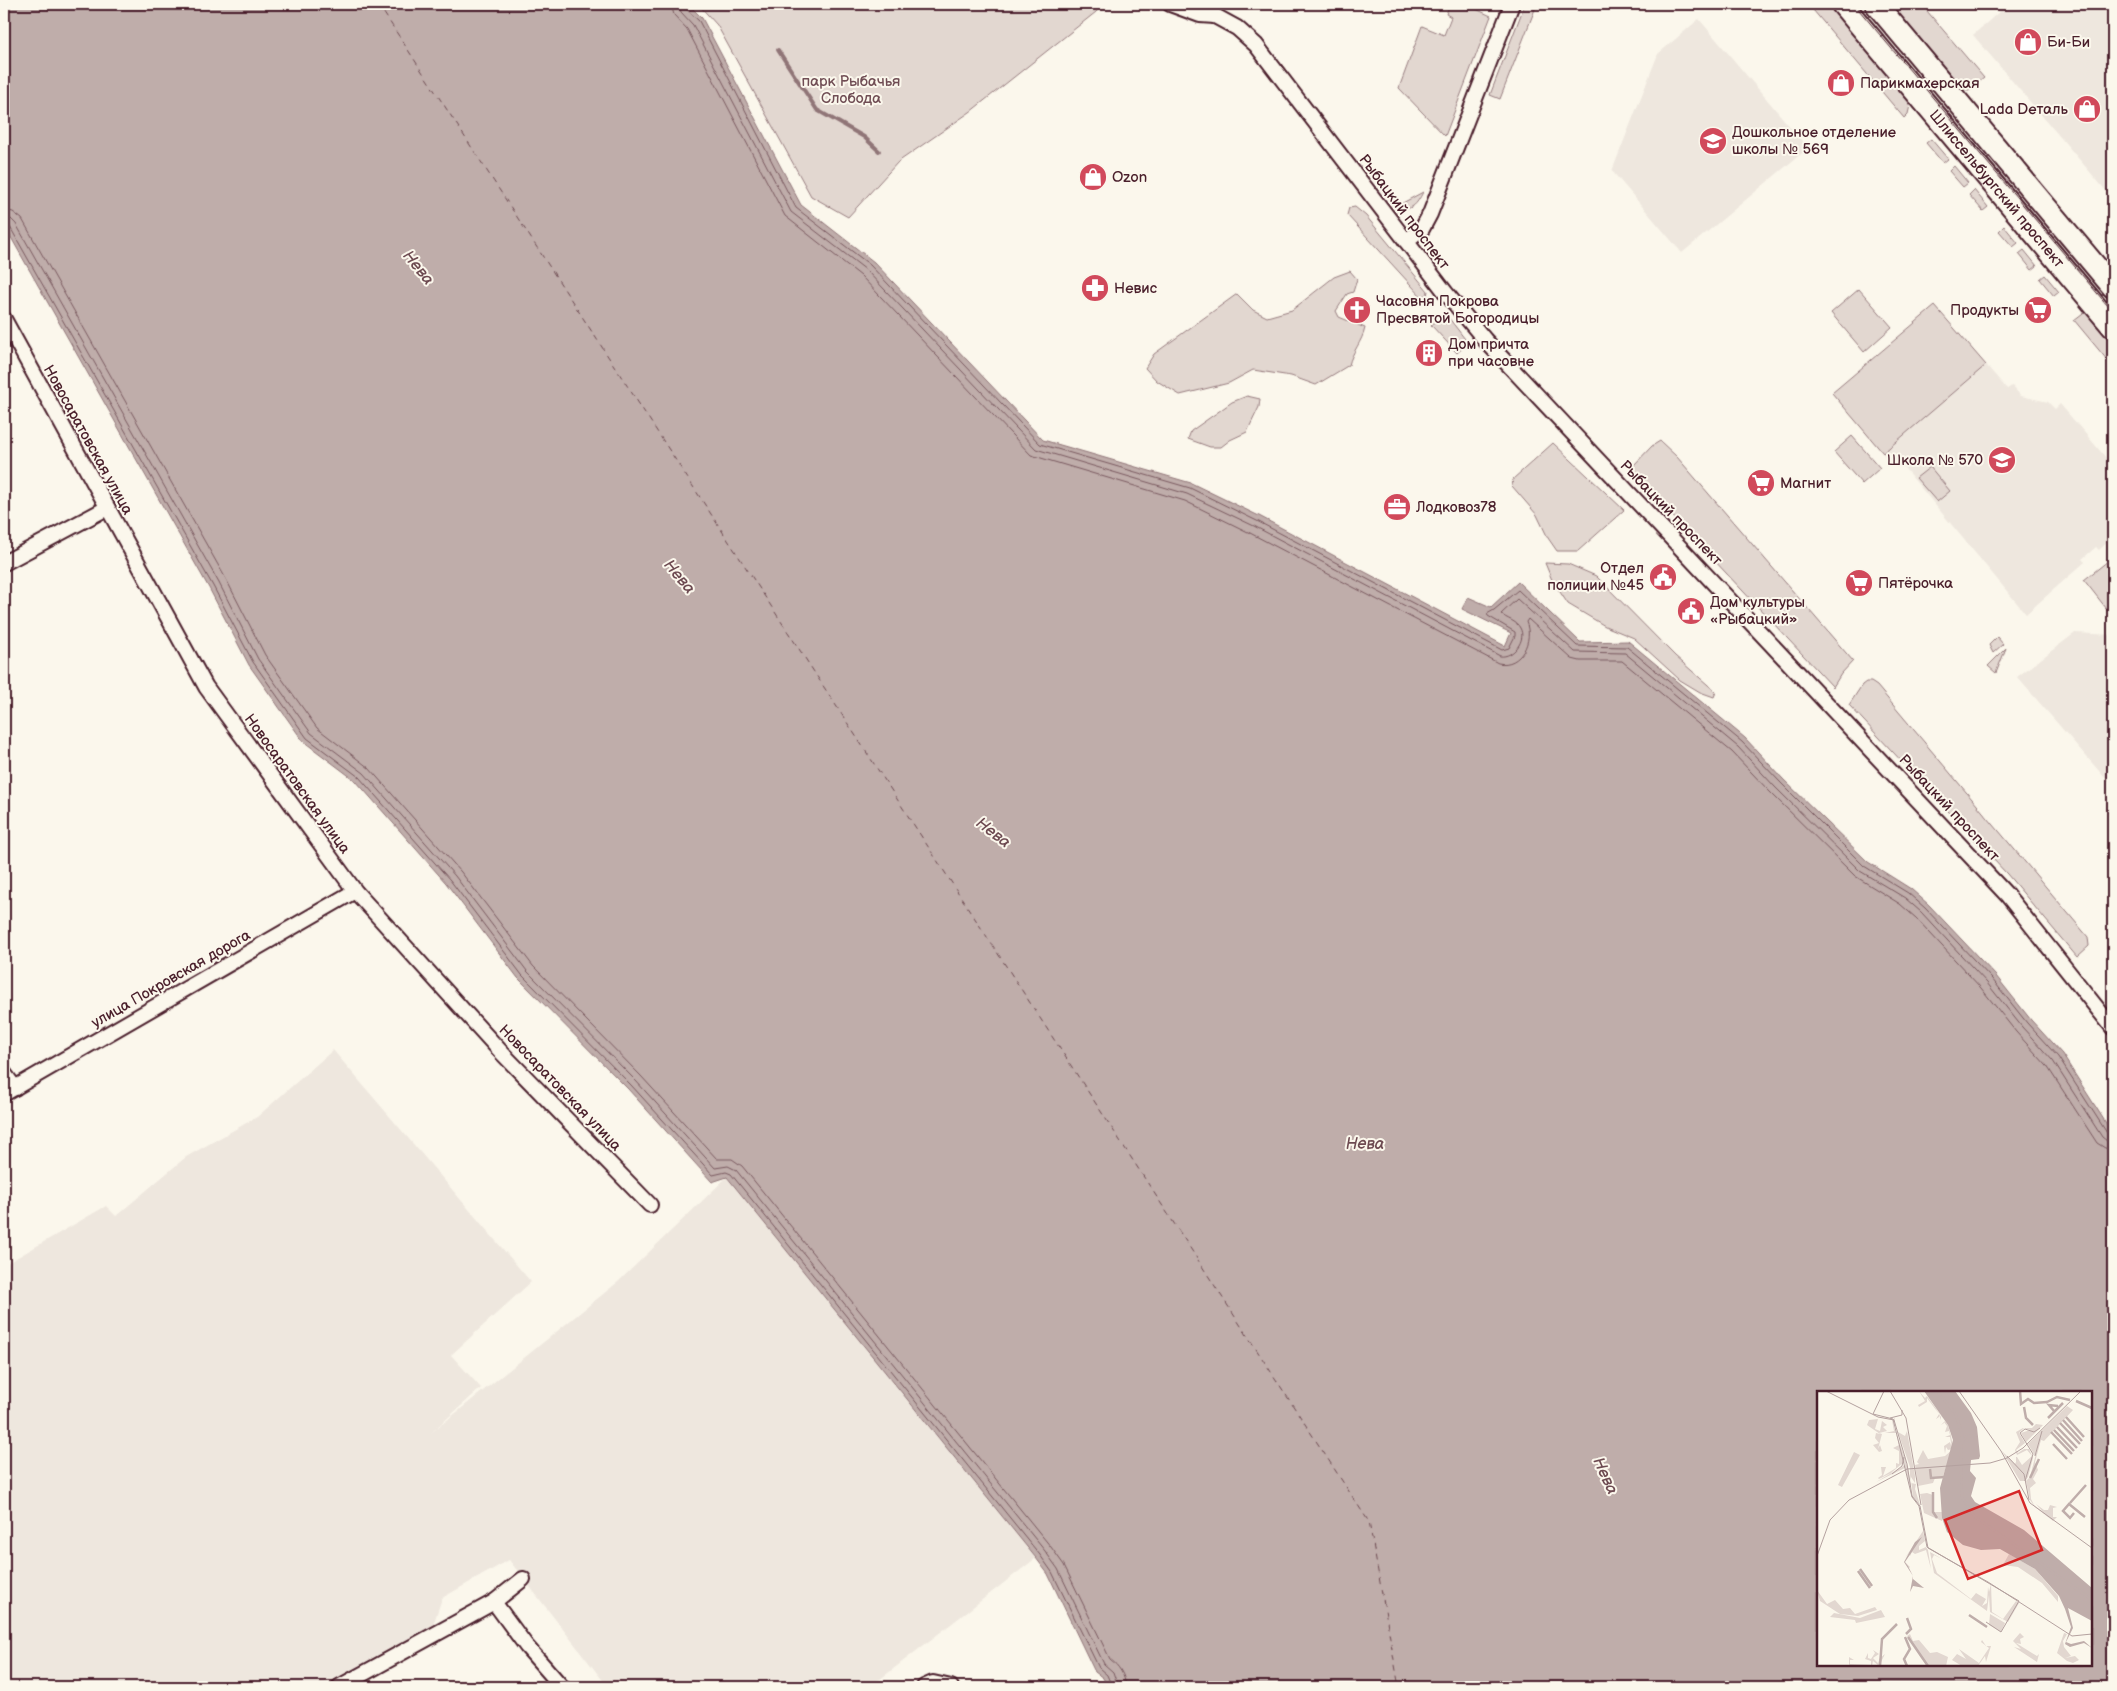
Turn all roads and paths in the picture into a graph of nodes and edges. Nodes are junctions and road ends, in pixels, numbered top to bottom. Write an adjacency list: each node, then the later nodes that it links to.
1 (1170, 4): 6 (street, Рыбацкий проспект)
2 (1206, 4): 6 (street, Рыбацкий проспект)
3 (1512, 4): 7 (street)
4 (1842, 4): 10 (main road, Шлиссельбургский проспект)
5 (1876, 4): 8 (main road, Шлиссельбургский проспект)
6 (1215, 16): 7 (street, Рыбацкий проспект)
7 (1406, 241): 14 (street, Рыбацкий проспект)
8 (2113, 287)
9 (4, 319): 11 (street, Новосаратовская улица)
10 (2113, 327)
11 (107, 508): 12 (street); 13 (street, Новосаратовская улица)
12 (4, 563)
13 (355, 891): 16 (street, улица Покровская дорога); 17 (street, Новосаратовская улица)
14 (2113, 1028)
15 (4, 1073): 16 (street)
16 (10, 1091)
17 (650, 1205)
18 (523, 1579): 19 (street)
19 (494, 1602): 20 (street); 21 (street)
20 (339, 1687)
21 (562, 1687)
22 (924, 1687): 23 (street)
23 (951, 1687)

